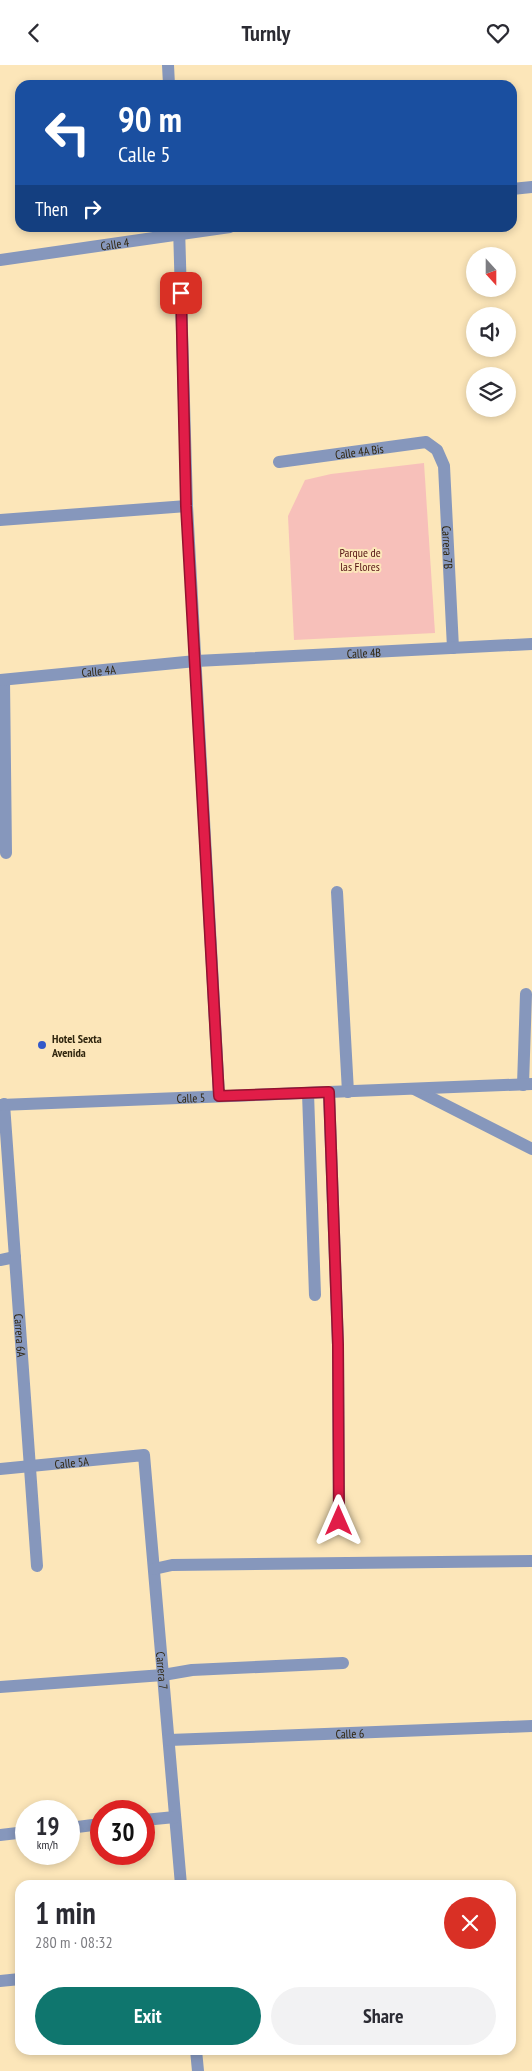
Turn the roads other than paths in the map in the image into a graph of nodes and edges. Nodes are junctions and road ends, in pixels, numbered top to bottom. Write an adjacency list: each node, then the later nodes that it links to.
1 (168, 65): 2 (street)
2 (169, 80)
3 (532, 187): 4 (street)
4 (517, 188)
5 (173, 232): 7 (street, Calle 4)
6 (179, 232): 10 (street)
7 (0, 259)
8 (436, 450): 9 (street, Calle 4A Bis); 13 (street, Carrera 7B)
9 (280, 462)
10 (186, 506): 11 (street); 14 (street)
11 (0, 520)
12 (532, 645): 13 (street, Calle 4B)
13 (453, 648): 14 (street, Calle 4B)
14 (196, 661): 15 (street, Calle 4A); 24 (street)
15 (2, 680): 16 (street)
16 (6, 853)
17 (337, 892): 21 (street)
18 (526, 994): 19 (street)
19 (527, 1084): 20 (street, Calle 5)
20 (413, 1089): 21 (street, Calle 5); 26 (street)
21 (348, 1091): 22 (street, Calle 5)
22 (329, 1092): 23 (street, Calle 5); 33 (street)
23 (308, 1093): 24 (street, Calle 5); 29 (street)
24 (219, 1096): 25 (street, Calle 5)
25 (2, 1105): 27 (street, Carrera 6A)
26 (532, 1149)
27 (15, 1257): 28 (street); 31 (street, Carrera 6A)
28 (0, 1260)
29 (316, 1295)
30 (144, 1455): 31 (street, Calle 5A); 36 (street, Carrera 7)
31 (30, 1466): 32 (street, Calle 5A); 35 (street, Carrera 6A)
32 (0, 1469)
33 (339, 1521)
34 (532, 1561): 36 (street)
35 (37, 1566)
36 (154, 1569): 38 (street, Carrera 7)
37 (343, 1663): 38 (street)
38 (163, 1675): 39 (street); 41 (street, Carrera 7)
39 (0, 1687)
40 (532, 1727): 41 (street, Calle 6)
41 (169, 1740): 42 (street, Carrera 7)
42 (175, 1817): 43 (street); 46 (street, Carrera 7)
43 (155, 1819)
44 (15, 1833): 45 (street)
45 (0, 1835)
46 (181, 1880)
47 (15, 1980): 48 (street)
48 (0, 1981)
49 (196, 2055): 50 (street)
50 (198, 2071)

